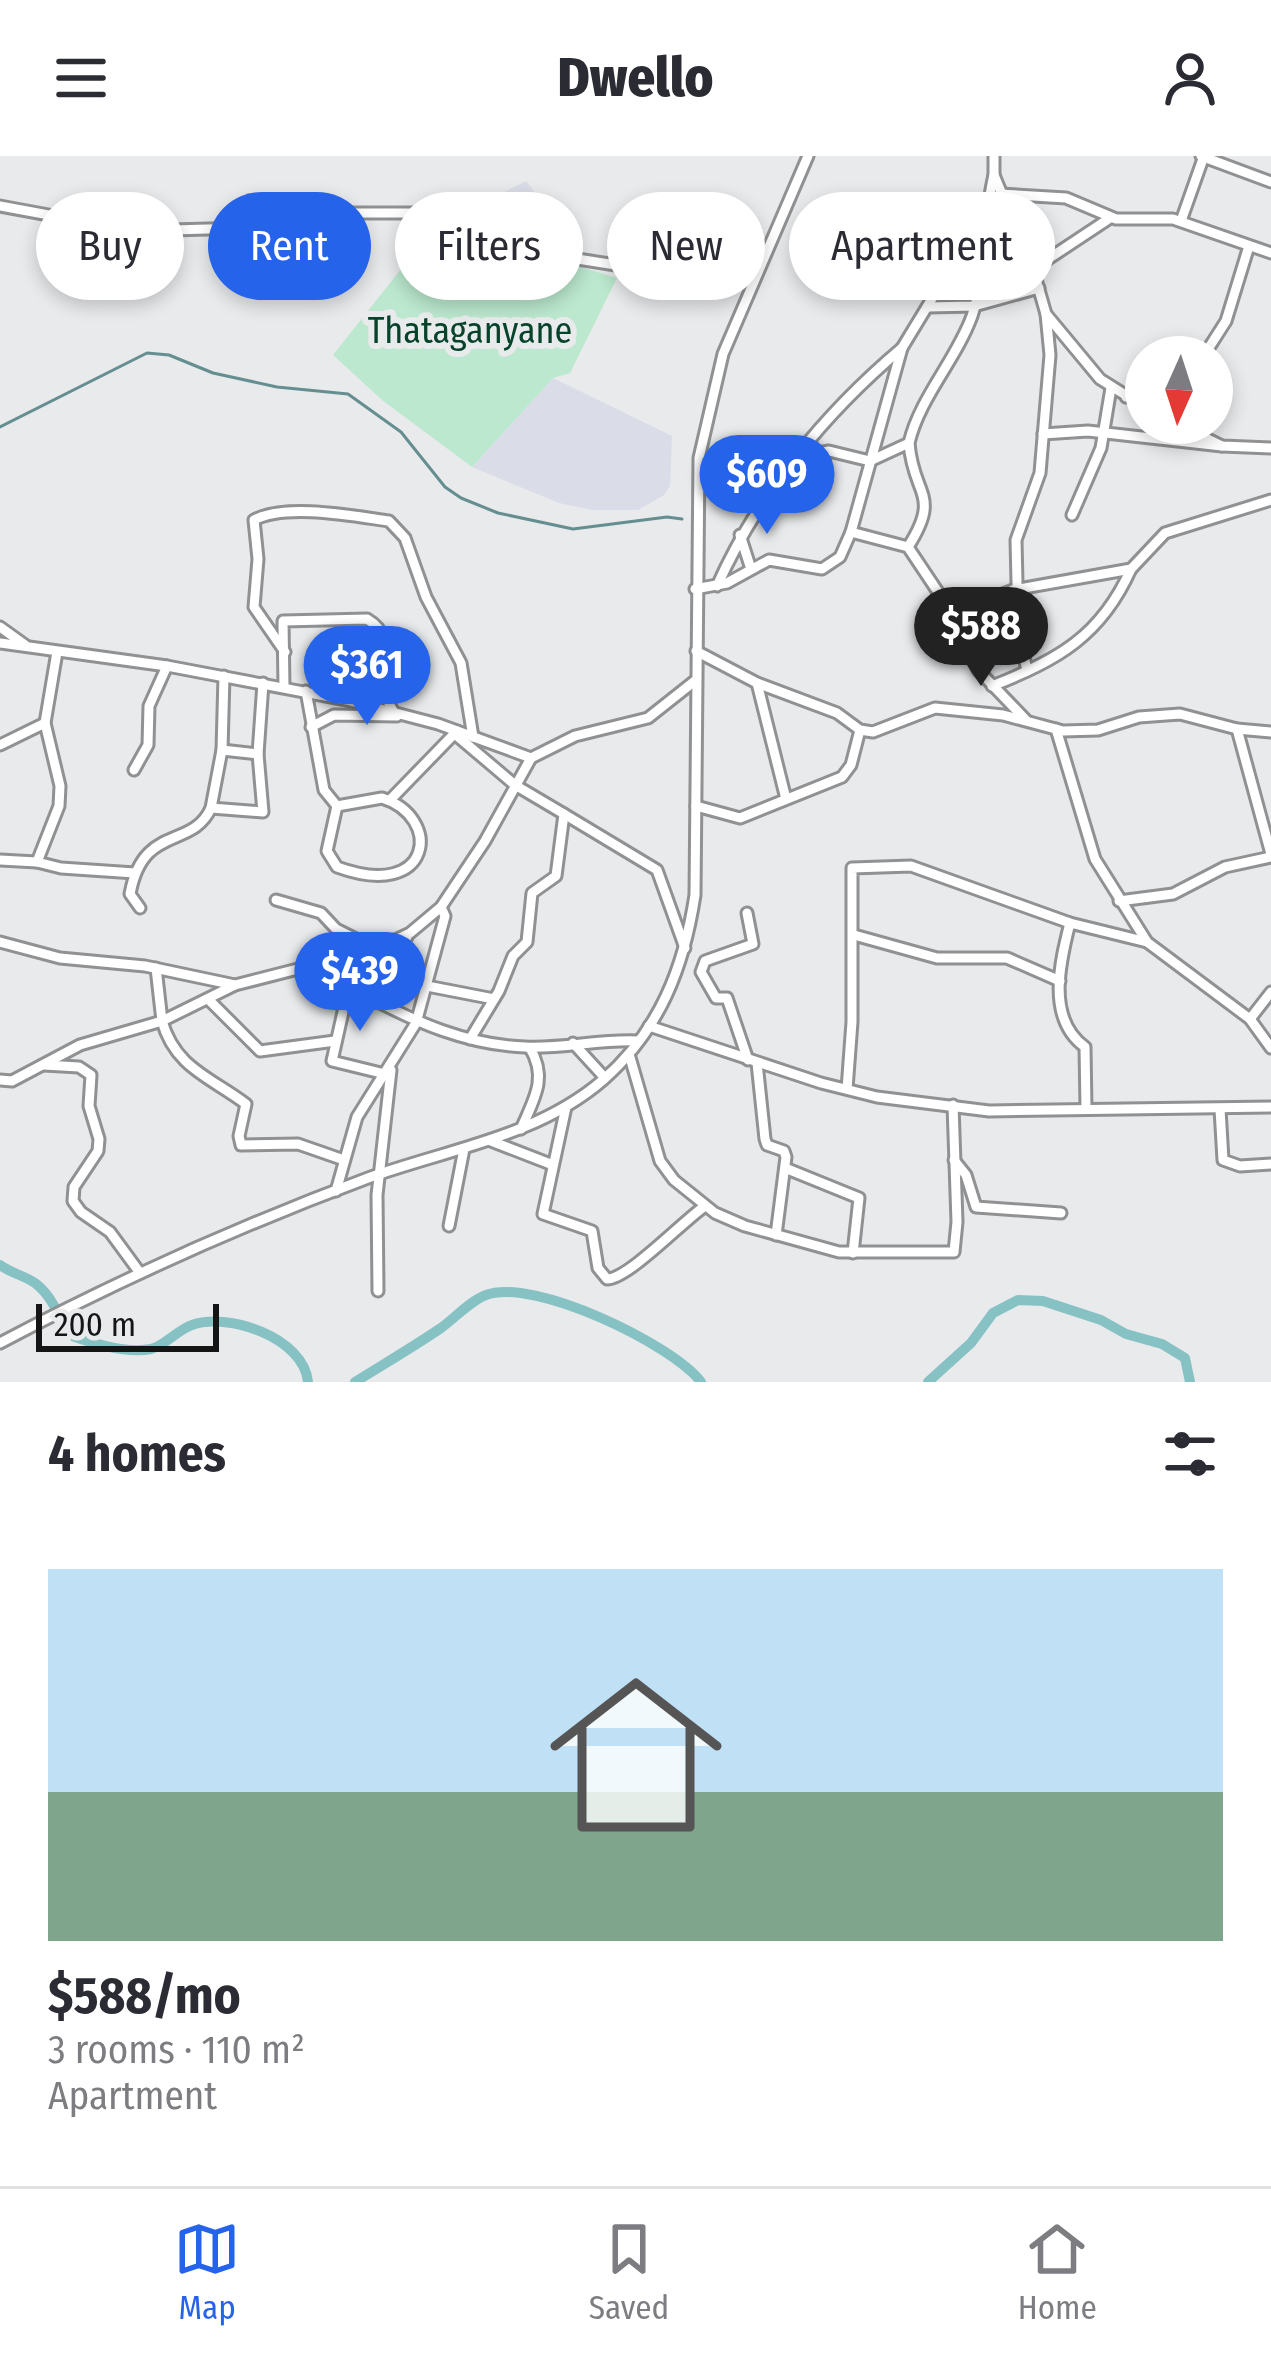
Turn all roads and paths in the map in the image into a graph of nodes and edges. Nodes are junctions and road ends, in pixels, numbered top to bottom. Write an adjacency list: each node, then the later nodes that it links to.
1 (808, 156): 15 (street)
2 (994, 156): 4 (street)
3 (1203, 156): 5 (street); 11 (street)
4 (994, 175): 6 (street); 7 (street)
5 (1271, 182)
6 (990, 192)
7 (999, 192)
8 (1055, 197): 10 (street)
9 (0, 206): 16 (street)
10 (1110, 218): 11 (street); 14 (street)
11 (1181, 221): 12 (street)
12 (1249, 246): 13 (street); 25 (street)
13 (1271, 253)
14 (1055, 254)
15 (765, 255)
16 (607, 264)
17 (746, 300): 47 (street)
18 (932, 300): 23 (street)
19 (975, 300): 22 (street)
20 (996, 300): 22 (street)
21 (1043, 300): 24 (street)
22 (974, 306): 23 (street); 33 (street)
23 (928, 307): 27 (street)
24 (1046, 314): 26 (street); 28 (street)
25 (1216, 336)
26 (1075, 347): 28 (street); 29 (street)
27 (902, 348): 37 (street); 38 (street)
28 (1050, 356): 32 (street)
29 (1111, 388): 30 (street); 31 (street)
30 (1125, 396)
31 (1104, 433): 32 (street); 35 (street); 40 (street)
32 (1043, 434): 48 (street)
33 (908, 443): 38 (street); 43 (street)
34 (1218, 444): 35 (street)
35 (1222, 446): 36 (street)
36 (1270, 446)
37 (800, 457): 38 (street); 42 (street)
38 (869, 461): 41 (street)
39 (1271, 500): 45 (street)
40 (1072, 515)
41 (851, 532): 43 (street); 44 (street)
42 (740, 535): 44 (street); 46 (street)
43 (908, 547): 49 (street)
44 (751, 569): 46 (street)
45 (1130, 569): 48 (street); 57 (street)
46 (717, 586): 47 (street)
47 (695, 589): 53 (street)
48 (1019, 590): 49 (street); 57 (street)
49 (948, 607): 62 (street)
50 (0, 627): 52 (street)
51 (0, 643): 52 (street)
52 (25, 645): 54 (street)
53 (696, 651): 59 (street); 61 (street)
54 (57, 652): 56 (street); 67 (street)
55 (285, 652): 63 (street); 65 (street); 74 (street)
56 (167, 666): 58 (street); 79 (street)
57 (1027, 671): 62 (street)
58 (224, 676): 60 (street); 76 (street)
59 (696, 680): 78 (street); 84 (street)
60 (263, 683): 63 (street); 77 (street)
61 (757, 683): 71 (street); 81 (street)
62 (992, 686): 66 (street)
63 (284, 687): 64 (street)
64 (306, 691): 65 (street); 68 (street)
65 (399, 713): 68 (street); 73 (street)
66 (1027, 722): 69 (street); 71 (street)
67 (45, 723): 75 (street); 89 (street)
68 (311, 728): 83 (street)
69 (1056, 729): 70 (street); 92 (street)
70 (1237, 729): 72 (street); 87 (street)
71 (860, 730): 81 (street)
72 (1271, 732)
73 (456, 733): 74 (street); 80 (street); 82 (street)
74 (473, 737): 78 (street)
75 (0, 745)
76 (221, 750): 77 (street); 85 (street)
77 (258, 754): 85 (street)
78 (532, 758): 80 (street)
79 (134, 770)
80 (515, 785): 86 (street); 94 (street)
81 (786, 799): 84 (street)
82 (390, 800): 83 (street); 83 (street)
83 (338, 806)
84 (696, 806): 102 (street)
85 (211, 808): 90 (street)
86 (564, 814): 102 (street); 112 (street)
87 (1271, 856): 92 (street)
88 (0, 860): 89 (street)
89 (37, 862): 90 (street)
90 (135, 873): 93 (street)
91 (276, 900): 101 (street)
92 (1119, 901): 100 (street)
93 (140, 908)
94 (440, 908): 97 (street); 108 (street)
95 (747, 913): 124 (street)
96 (1070, 923): 98 (street); 100 (street); 105 (street)
97 (410, 933): 101 (street); 110 (street)
98 (854, 935): 105 (street); 129 (street)
99 (0, 942): 104 (street)
100 (1147, 942): 113 (street)
101 (376, 949): 103 (street)
102 (686, 952): 116 (street)
103 (336, 962): 106 (street); 107 (street)
104 (156, 968): 106 (street); 114 (street)
105 (1060, 981): 133 (street)
106 (235, 985): 111 (street)
107 (349, 985): 110 (street); 118 (street)
108 (427, 986): 112 (street); 115 (street)
109 (1271, 992): 113 (street)
110 (365, 995): 115 (street)
111 (208, 998): 114 (street); 118 (street)
112 (494, 999): 117 (street)
113 (1250, 1019): 122 (street)
114 (162, 1022): 125 (street); 138 (street)
115 (416, 1023): 117 (street); 126 (street)
116 (650, 1026): 120 (street); 124 (street)
117 (470, 1039): 121 (street)
118 (335, 1041): 126 (street)
119 (573, 1042): 120 (street); 121 (street); 127 (street)
120 (638, 1042): 123 (street)
121 (530, 1048): 135 (street)
122 (1271, 1048)
123 (629, 1054): 127 (street); 145 (street)
124 (753, 1061): 129 (street); 142 (street)
125 (44, 1065): 128 (street); 150 (street)
126 (388, 1069): 138 (street); 143 (street)
127 (605, 1078): 131 (street)
128 (0, 1080)
129 (847, 1089): 130 (street)
130 (953, 1105): 133 (street); 139 (street)
131 (566, 1107): 135 (street); 141 (street)
132 (1271, 1107): 134 (street)
133 (1086, 1108): 134 (street)
134 (1220, 1109): 140 (street)
135 (521, 1129): 136 (street)
136 (489, 1140): 137 (street); 141 (street)
137 (464, 1149): 143 (street); 147 (street)
138 (344, 1160): 144 (street)
139 (955, 1160): 146 (street); 149 (street)
140 (1271, 1164)
141 (553, 1166): 145 (street)
142 (784, 1168): 148 (street); 149 (street)
143 (379, 1174): 144 (street); 151 (street)
144 (336, 1191): 150 (street)
145 (705, 1206): 148 (street)
146 (1061, 1213)
147 (449, 1226)
148 (776, 1234): 149 (street)
149 (853, 1253)
150 (140, 1273): 152 (street)
151 (378, 1291)
152 (0, 1343)

